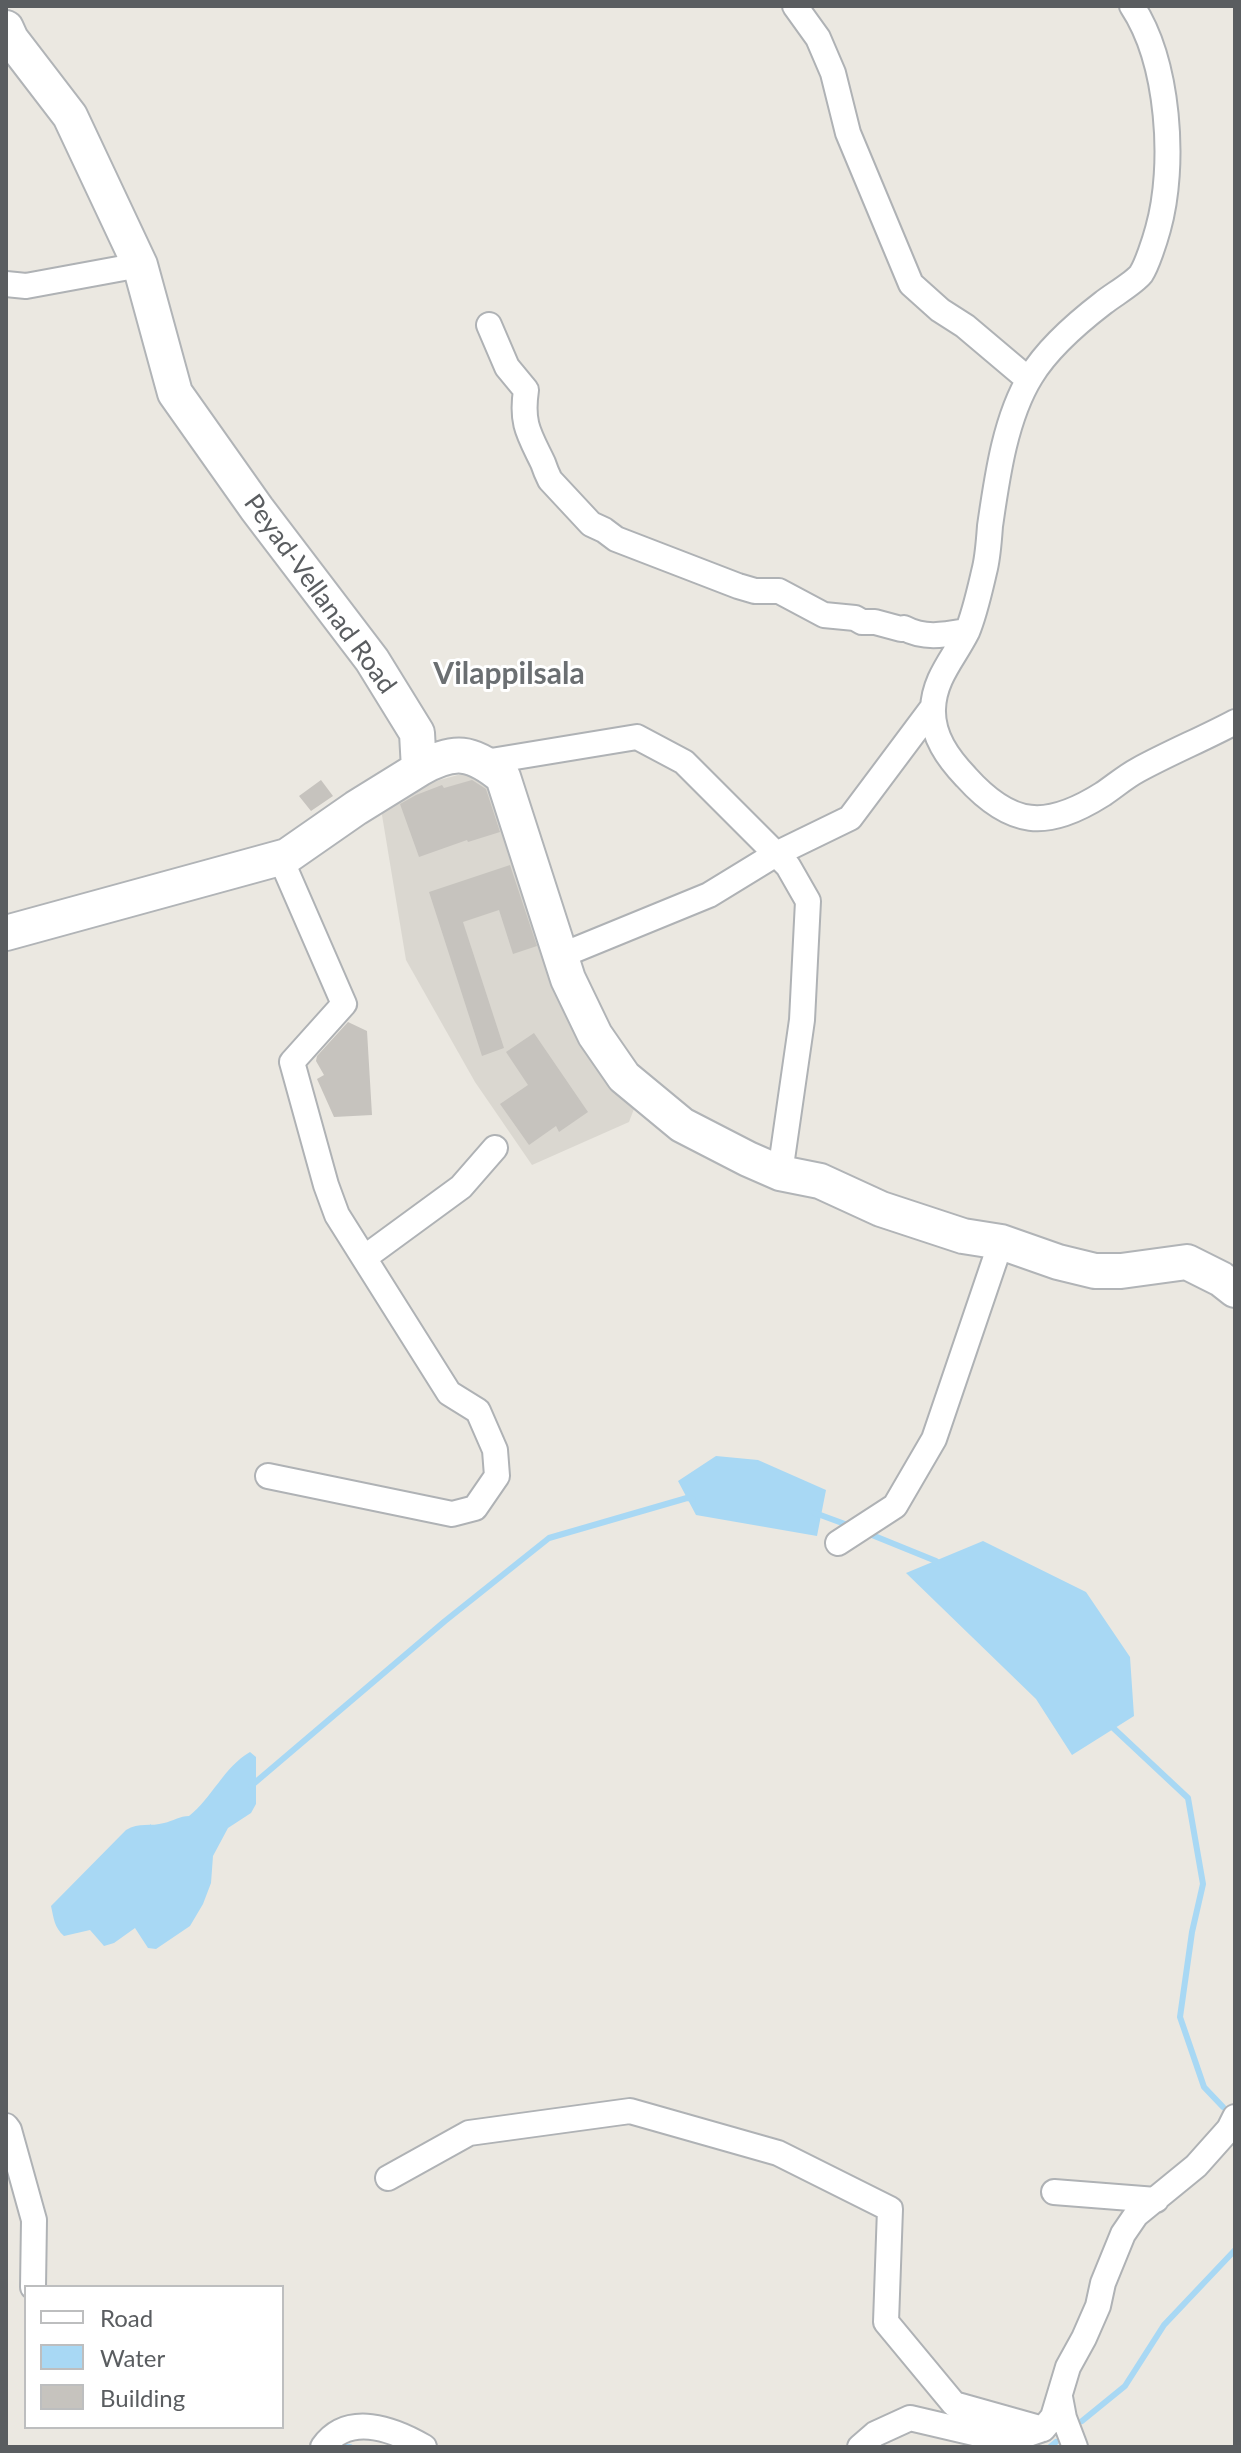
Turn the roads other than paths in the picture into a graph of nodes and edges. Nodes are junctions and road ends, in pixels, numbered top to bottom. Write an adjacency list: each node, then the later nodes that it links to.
1 (795, 6): 7 (street)
2 (1132, 6): 8 (street)
3 (6, 28): 4 (main road, Peyad-Vellanad Road)
4 (140, 265): 5 (street); 12 (main road, Peyad-Vellanad Road)
5 (6, 284)
6 (489, 325): 8 (street)
7 (1023, 375)
8 (967, 631): 9 (street)
9 (933, 707): 10 (street); 13 (street)
10 (1235, 722)
11 (485, 762): 12 (main road); 13 (street); 16 (main road)
12 (419, 769): 14 (main road)
13 (776, 854): 16 (street); 18 (street)
14 (280, 857): 15 (main road); 20 (street)
15 (6, 933)
16 (560, 956): 18 (main road)
17 (495, 1148): 20 (street)
18 (780, 1173): 19 (main road)
19 (1001, 1242): 21 (main road); 23 (street)
20 (364, 1258): 22 (street)
21 (1235, 1290)
22 (268, 1476)
23 (838, 1543)
24 (1235, 2117): 28 (street)
25 (6, 2126): 29 (street)
26 (388, 2178): 31 (street)
27 (1054, 2192): 28 (street)
28 (1156, 2200): 30 (street)
29 (33, 2285)
30 (1060, 2397): 31 (street); 35 (street)
31 (1043, 2429): 34 (street)
32 (323, 2447): 33 (street)
33 (424, 2447)
34 (860, 2447)
35 (1075, 2447)

